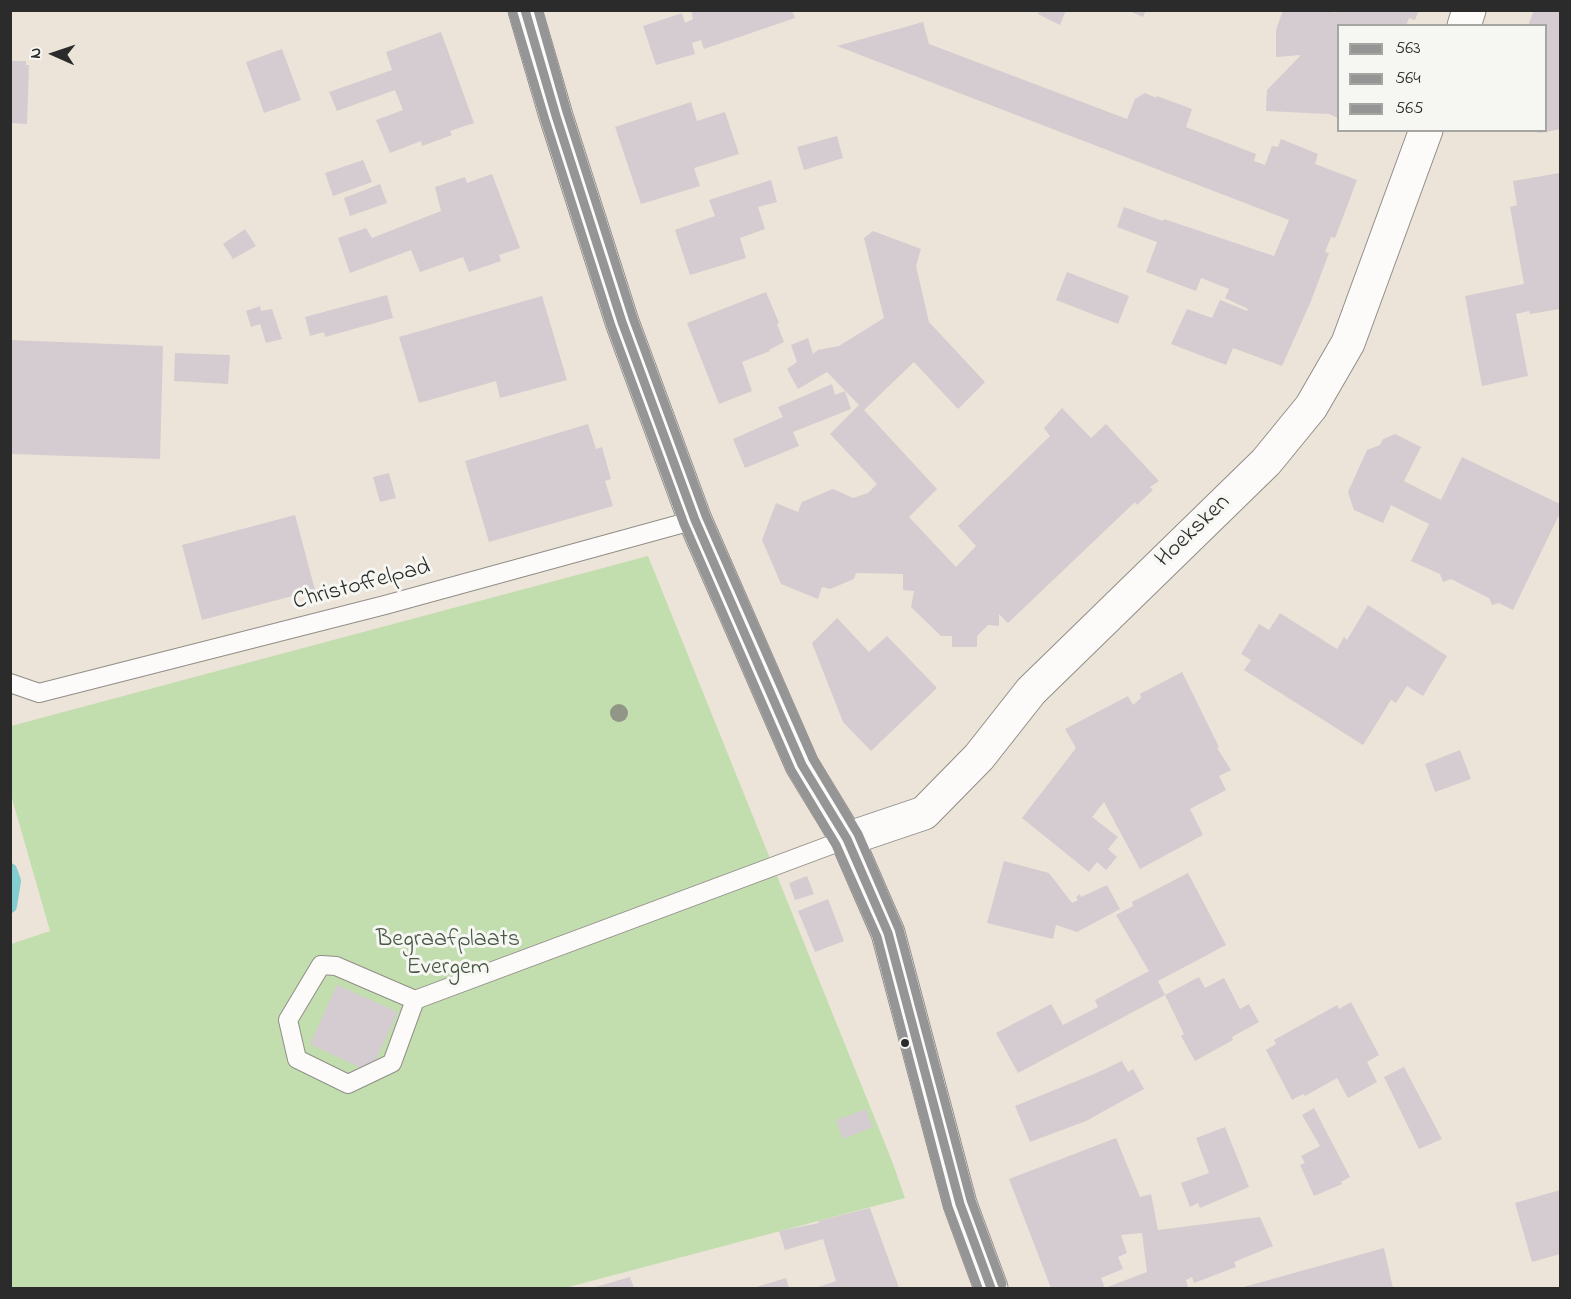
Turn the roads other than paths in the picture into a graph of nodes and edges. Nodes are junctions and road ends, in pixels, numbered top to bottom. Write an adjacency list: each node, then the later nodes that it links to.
1 (525, 10): 3 (street)
2 (1425, 132): 5 (street, Hoeksken)
3 (694, 520): 4 (lane, Christoffelpad); 5 (street)
4 (10, 683)
5 (847, 839): 6 (lane); 7 (street)
6 (415, 1000): 6 (lane)
7 (991, 1288)

